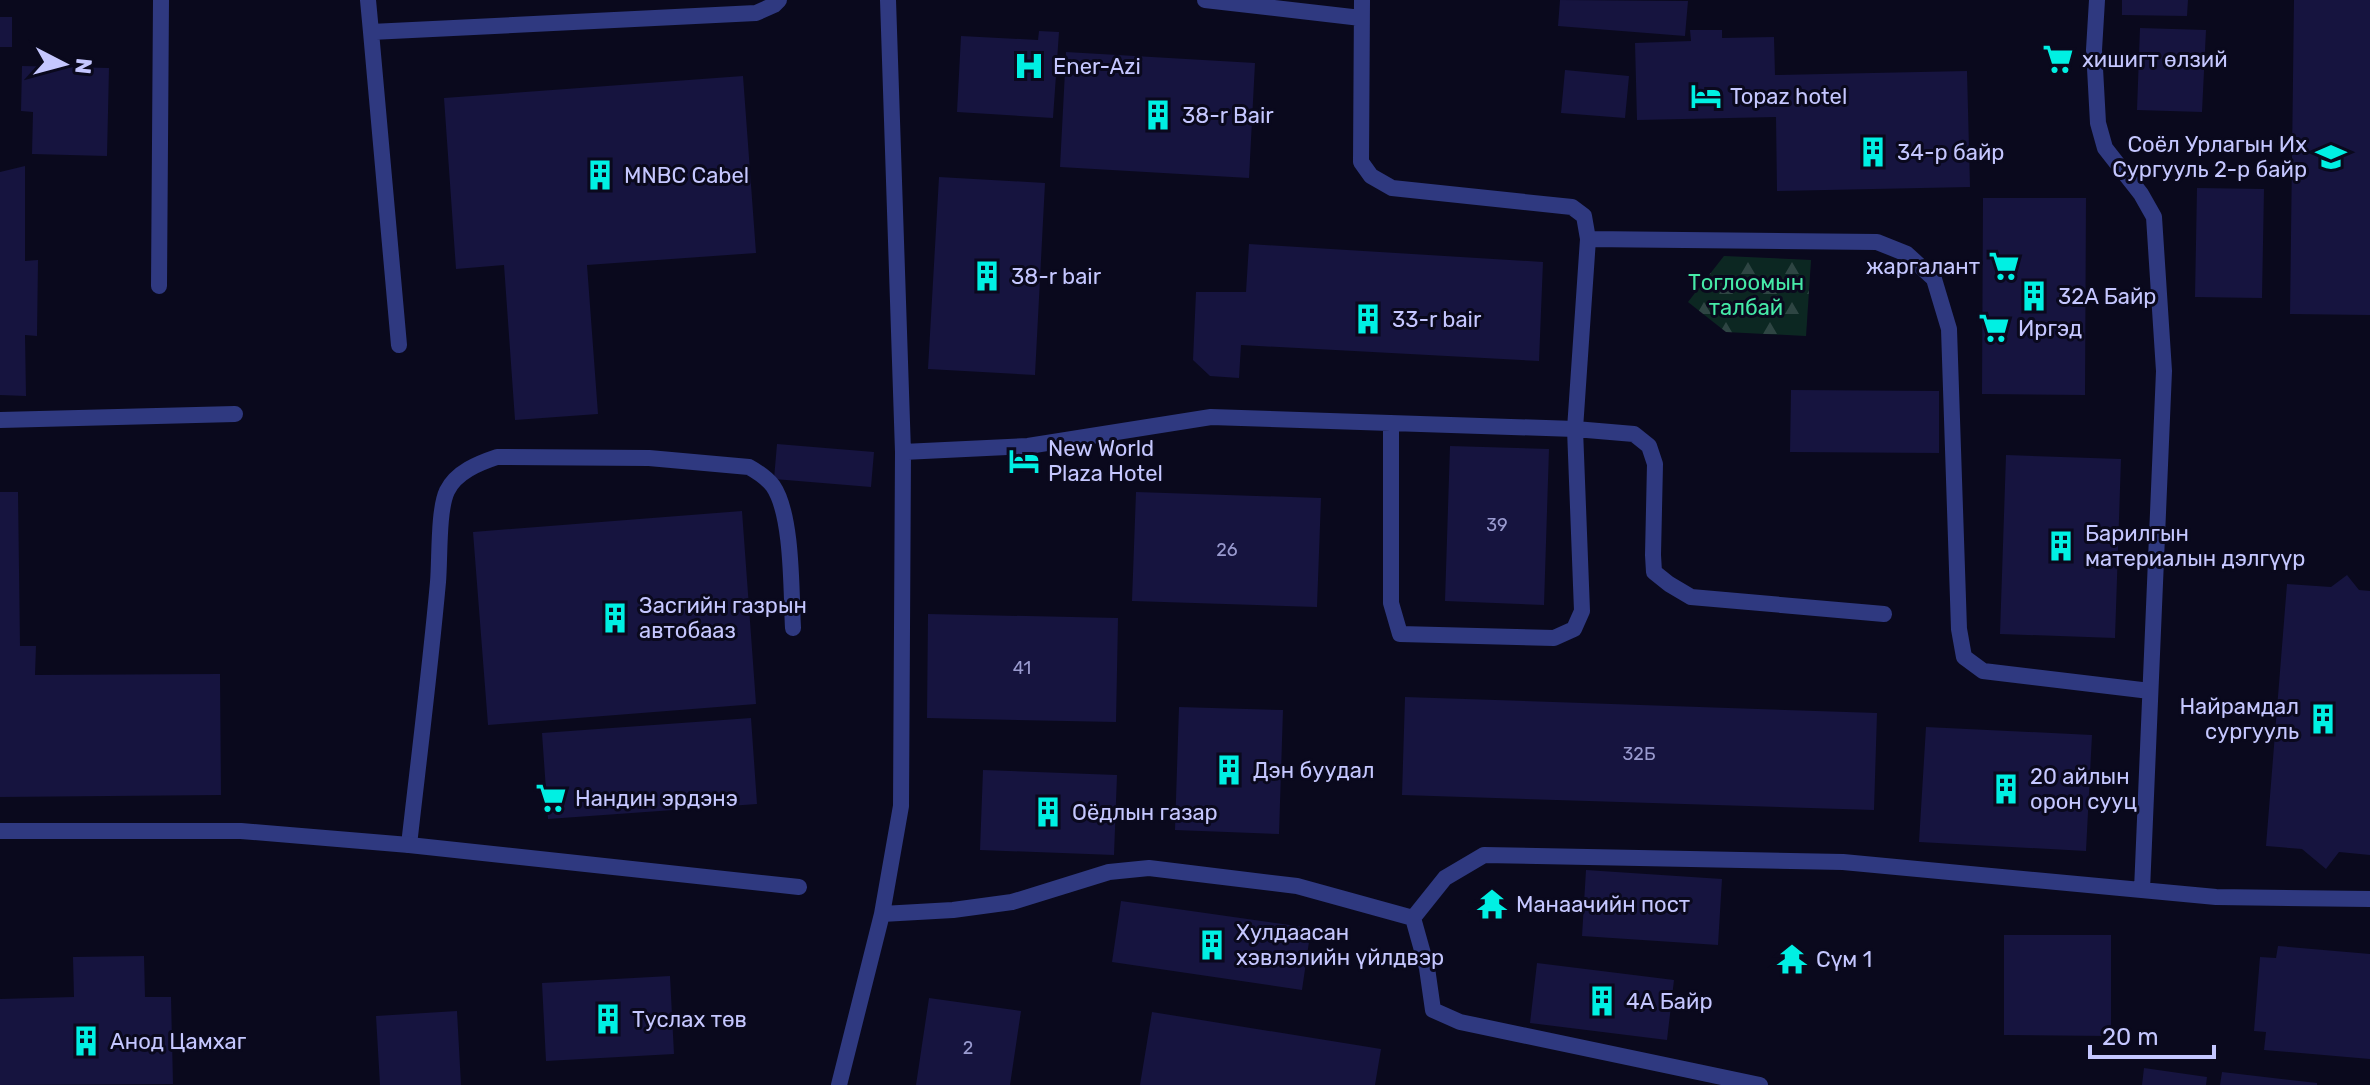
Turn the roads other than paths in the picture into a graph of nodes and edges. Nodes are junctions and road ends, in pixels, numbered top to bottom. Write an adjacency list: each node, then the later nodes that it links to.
1 (161, 0): 11 (street)
2 (368, 0): 9 (street)
3 (779, 0): 9 (street)
4 (888, 0): 17 (street)
5 (1205, 0): 8 (street)
6 (1362, 0): 8 (street)
7 (2097, 0): 20 (street)
8 (1361, 18): 10 (street)
9 (371, 32): 12 (street)
10 (1588, 239): 16 (street); 20 (street)
11 (159, 286)
12 (399, 345)
13 (235, 414): 14 (street)
14 (0, 420)
15 (1391, 423): 16 (street); 16 (street); 17 (street)
16 (1575, 429): 18 (street)
17 (903, 452): 26 (street)
18 (1884, 614)
19 (793, 628): 22 (street)
20 (2150, 691): 24 (street)
21 (0, 831): 22 (street)
22 (409, 845): 23 (street)
23 (799, 887)
24 (2142, 890): 25 (street); 27 (street)
25 (2370, 899)
26 (882, 914): 27 (street); 28 (street)
27 (1413, 918): 29 (street)
28 (839, 1085)
29 (1760, 1085)

